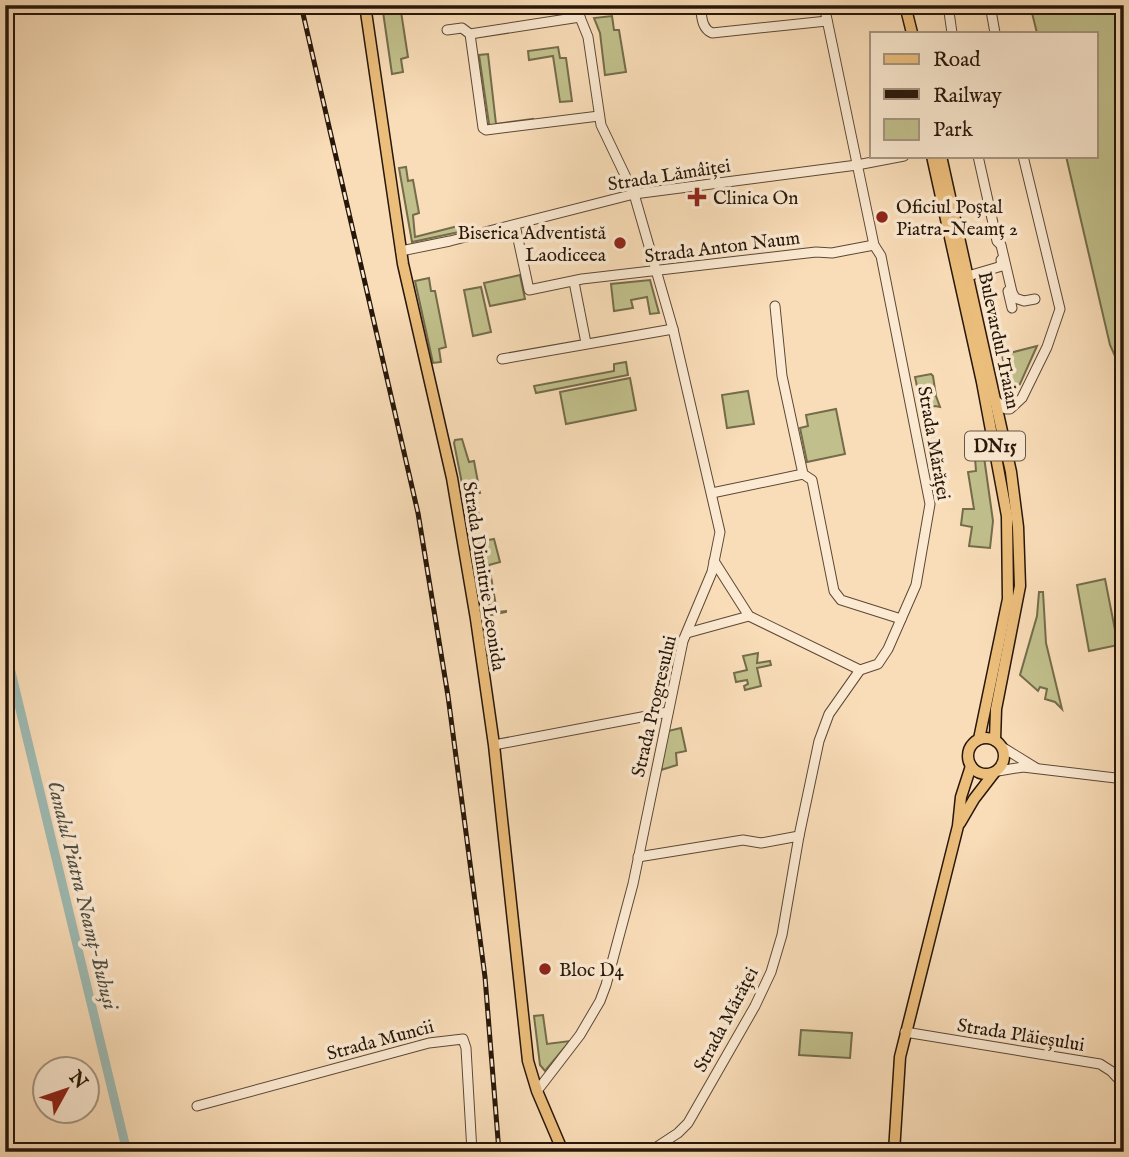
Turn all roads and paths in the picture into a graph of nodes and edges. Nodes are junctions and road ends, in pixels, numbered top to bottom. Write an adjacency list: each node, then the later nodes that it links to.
1 (365, 5): 28 (main road, Strada Dimitrie Leonida)
2 (575, 5): 9 (street, Strada Progresului)
3 (700, 5): 10 (street)
4 (824, 5): 10 (street, Strada Mărăței)
5 (898, 5): 12 (main road)
6 (905, 5): 13 (main road)
7 (948, 5): 14 (street)
8 (990, 5): 15 (street)
9 (580, 17): 16 (street); 17 (street, Strada Progresului)
10 (827, 21): 23 (street, Strada Mărăței)
11 (447, 30): 16 (street)
12 (904, 32)
13 (912, 32)
14 (952, 32)
15 (995, 32)
16 (470, 34): 17 (street)
17 (599, 116): 24 (street, Strada Progresului)
18 (894, 158): 23 (street, Strada Lămâiței)
19 (932, 158): 48 (main road, Bulevardul Traian / DN15)
20 (941, 158): 31 (main road, Bulevardul Traian / DN15)
21 (978, 158): 26 (street)
22 (1023, 158): 39 (street)
23 (857, 165): 24 (street, Strada Lămâiței); 27 (street, Strada Mărăței)
24 (634, 194): 25 (street, Strada Lămâiței); 30 (street, Strada Progresului)
25 (515, 225): 28 (street, Strada Lămâiței); 32 (street, Strada Anton Naum)
26 (997, 241): 29 (street); 33 (street)
27 (874, 245): 30 (street, Strada Anton Naum); 44 (street, Strada Mărăței)
28 (401, 251): 50 (main road, Strada Dimitrie Leonida)
29 (1002, 266): 31 (street); 35 (street)
30 (655, 272): 32 (street, Strada Anton Naum); 36 (street, Strada Progresului)
31 (968, 276): 39 (main road, Bulevardul Traian / DN15)
32 (574, 282): 37 (street)
33 (1035, 299)
34 (775, 306): 40 (street)
35 (1012, 308)
36 (673, 329): 37 (street); 41 (street, Strada Progresului)
37 (586, 343): 38 (street)
38 (502, 359)
39 (995, 400): 49 (main road, Bulevardul Traian / DN15)
40 (803, 474): 41 (street); 44 (street)
41 (712, 493): 42 (street, Strada Progresului)
42 (715, 561): 43 (street); 45 (street, Strada Progresului)
43 (749, 615): 45 (street); 46 (street)
44 (901, 619): 46 (street, Strada Mărăței)
45 (687, 633): 47 (street, Strada Progresului)
46 (860, 670): 56 (street, Strada Mărăței)
47 (668, 712): 50 (street); 57 (street, Strada Progresului)
48 (979, 739): 49 (main road); 51 (main road, DN15)
49 (999, 744): 52 (street); 53 (main road, DN15)
50 (494, 745): 60 (main road, Strada Dimitrie Leonida)
51 (971, 766): 53 (main road); 55 (main road, DN15)
52 (1037, 769): 53 (street); 54 (street)
53 (996, 772): 55 (main road, DN15)
54 (1124, 779)
55 (958, 826): 58 (main road, DN15)
56 (799, 836): 57 (street); 64 (street, Strada Mărăței)
57 (638, 857): 60 (street, Strada Progresului)
58 (905, 1032): 59 (street, Strada Plăieșului); 65 (main road, DN15)
59 (1124, 1085)
60 (537, 1091): 63 (main road, Strada Dimitrie Leonida)
61 (197, 1106): 62 (street, Strada Muncii)
62 (472, 1152)
63 (563, 1152)
64 (649, 1152)
65 (894, 1152)

